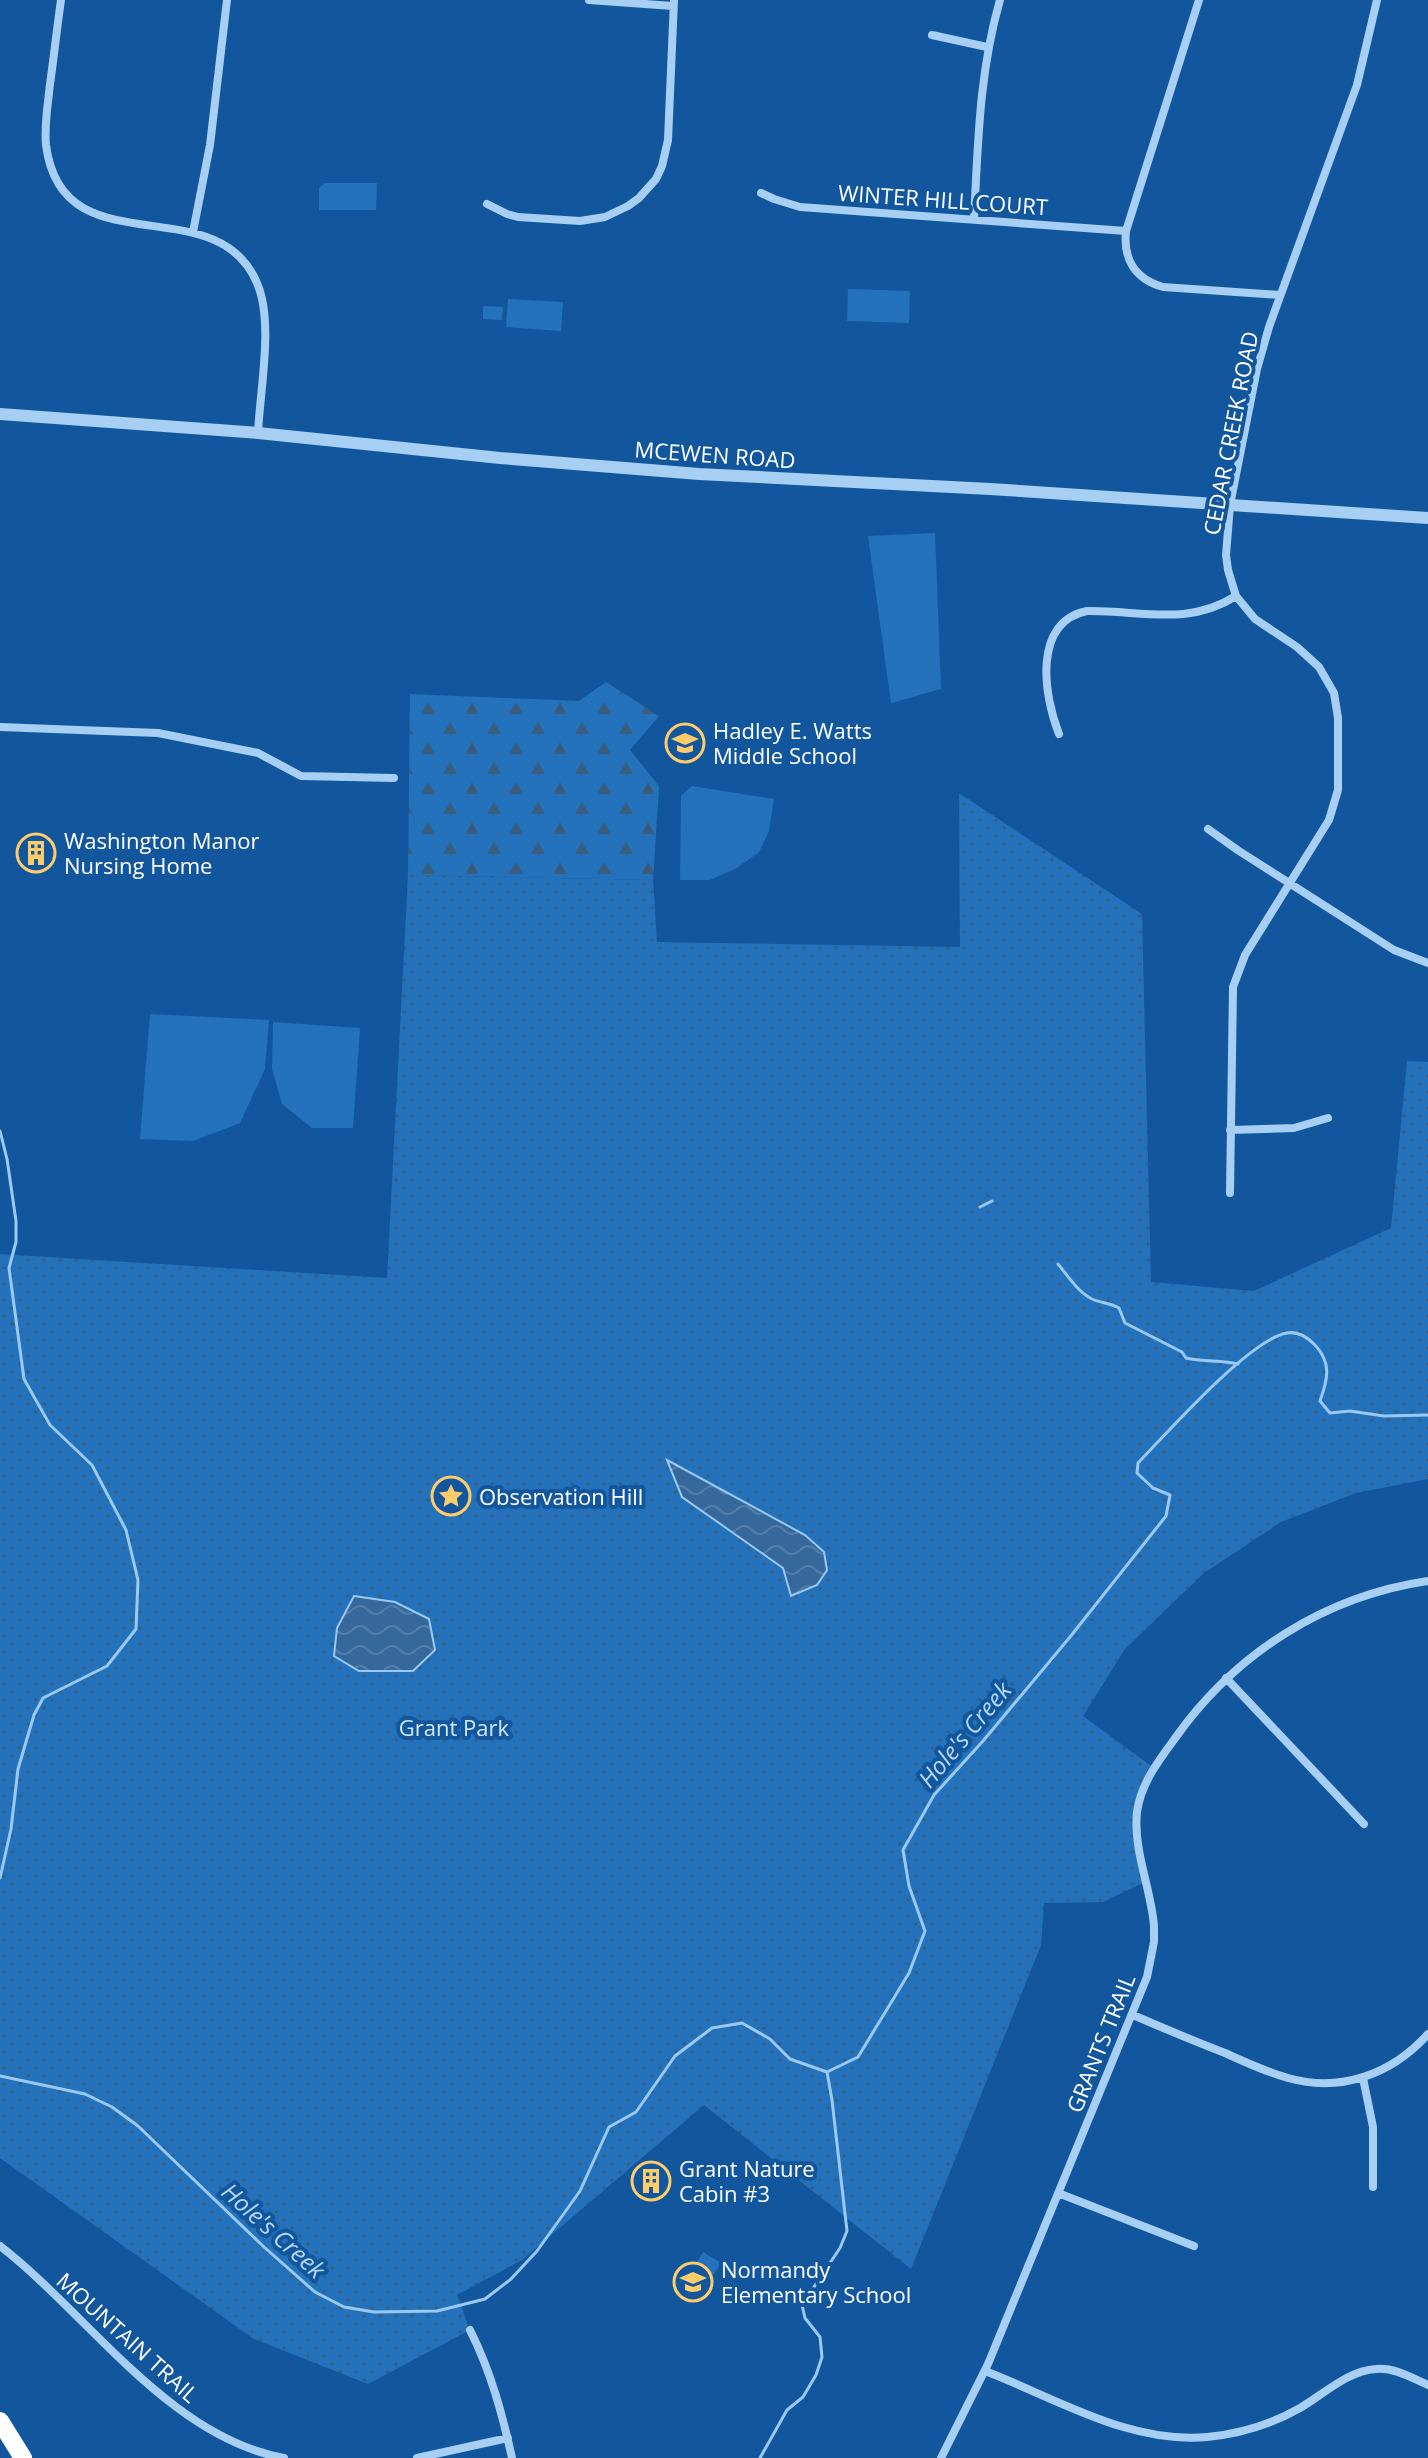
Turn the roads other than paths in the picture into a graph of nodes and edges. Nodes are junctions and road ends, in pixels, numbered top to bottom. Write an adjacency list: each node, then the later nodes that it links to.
1 (61, 0): 14 (street)
2 (227, 0): 14 (street)
3 (589, 0): 7 (street)
4 (1000, 0): 9 (street)
5 (1199, 0): 13 (street)
6 (1377, 0): 15 (street, CEDAR CREEK ROAD)
7 (674, 3): 11 (street)
8 (932, 35): 9 (street)
9 (987, 47): 12 (street)
10 (761, 193): 12 (street, WINTER HILL COURT)
11 (487, 204)
12 (974, 219): 13 (street, WINTER HILL COURT)
13 (1126, 231): 15 (street)
14 (193, 232): 17 (street)
15 (1280, 295): 18 (street, CEDAR CREEK ROAD)
16 (0, 414): 17 (street, MCEWEN ROAD)
17 (258, 433): 18 (street, MCEWEN ROAD)
18 (1230, 505): 19 (street, MCEWEN ROAD); 20 (street, CEDAR CREEK ROAD)
19 (1428, 518)
20 (1236, 596): 22 (street); 25 (street, CEDAR CREEK ROAD)
21 (0, 727): 23 (street)
22 (1059, 734)
23 (394, 778)
24 (1208, 829): 25 (street)
25 (1289, 884): 26 (street); 28 (street, CEDAR CREEK ROAD)
26 (1428, 963)
27 (1328, 1118): 28 (street)
28 (1230, 1130): 29 (street, CEDAR CREEK ROAD)
29 (1230, 1193)
30 (1428, 1581): 31 (street, GRANTS TRAIL)
31 (1226, 1678): 32 (street); 33 (street, GRANTS TRAIL)
32 (1364, 1824)
33 (1133, 2015): 35 (street); 37 (street, GRANTS TRAIL)
34 (1428, 2034): 35 (street)
35 (1363, 2078): 36 (street)
36 (1373, 2187)
37 (1058, 2193): 39 (street); 41 (street, GRANTS TRAIL)
38 (0, 2246): 46 (street, MOUNTAIN TRAIL)
39 (1194, 2246)
40 (470, 2330): 44 (street)
41 (985, 2371): 42 (street); 49 (street, GRANTS TRAIL)
42 (1428, 2385)
43 (0, 2421): 45 (highway)
44 (508, 2438): 47 (street); 48 (street)
45 (23, 2458)
46 (284, 2458)
47 (417, 2458)
48 (512, 2458)
49 (941, 2458)

